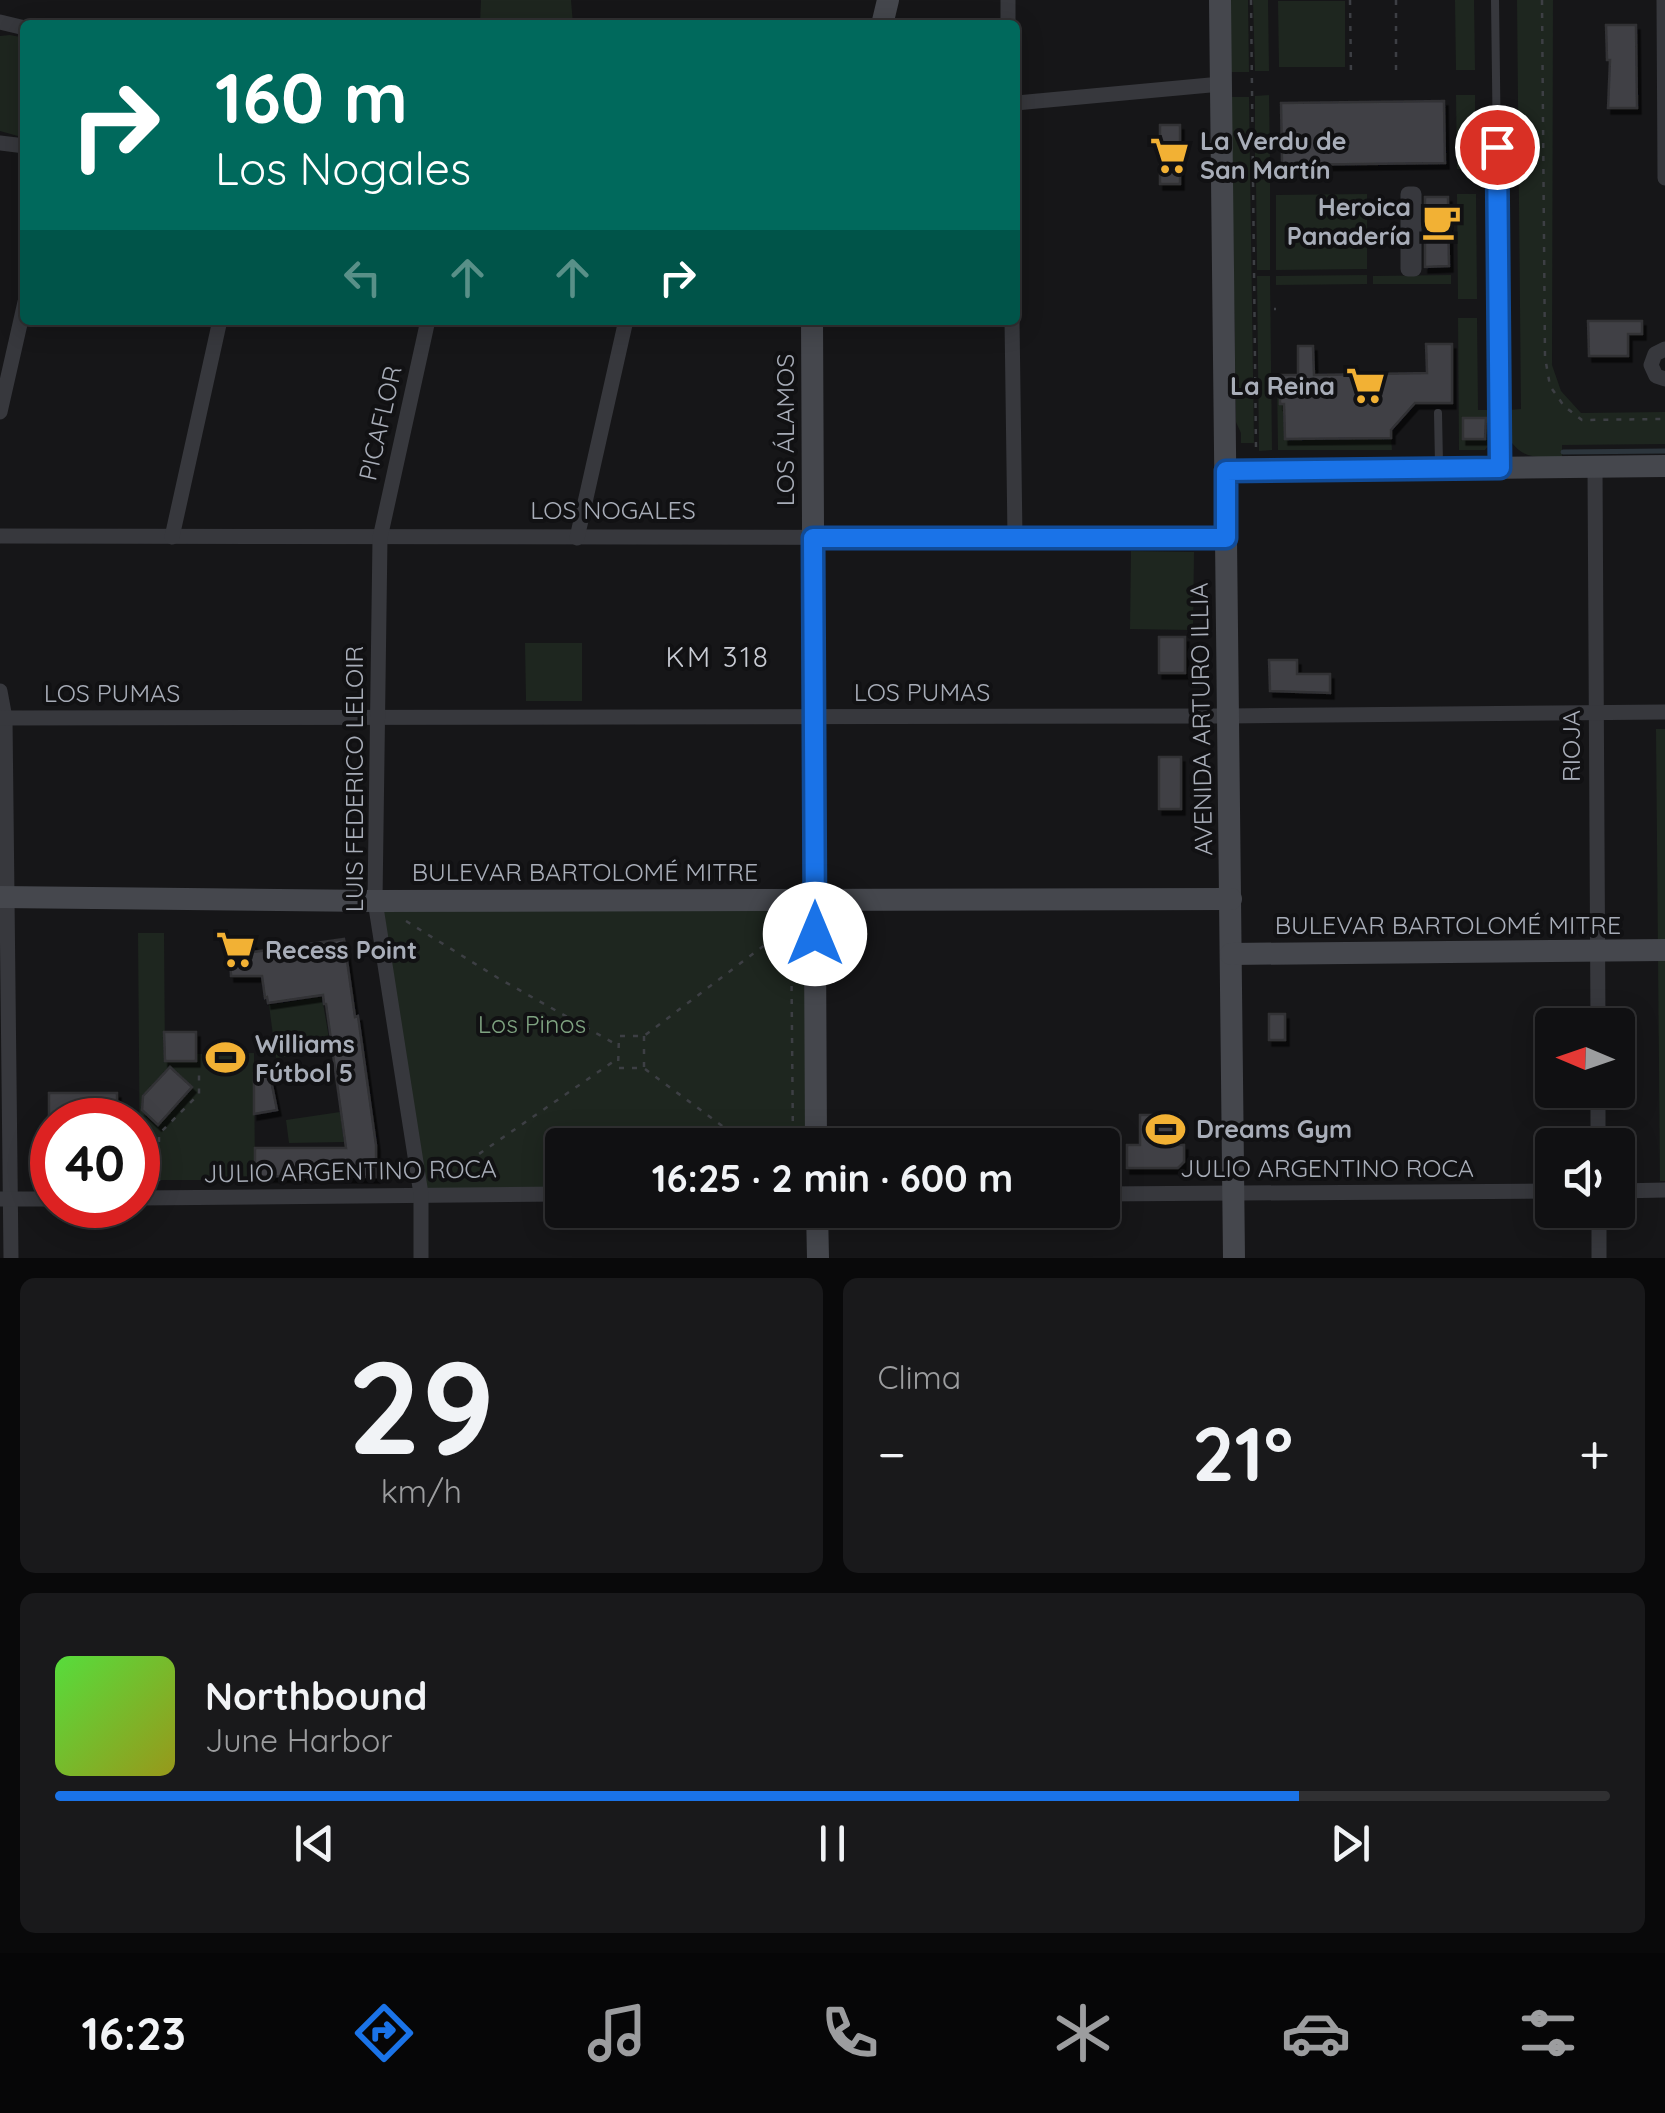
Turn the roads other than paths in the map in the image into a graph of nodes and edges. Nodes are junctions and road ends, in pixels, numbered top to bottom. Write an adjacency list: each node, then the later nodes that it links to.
1 (1220, 0): 4 (street, AVENIDA ARTURO ILLIA)
2 (1496, 0): 22 (lane)
3 (1664, 0): 6 (street)
4 (1221, 84): 5 (street); 24 (street, AVENIDA ARTURO ILLIA)
5 (1020, 103)
6 (1665, 178)
7 (1411, 192): 8 (street)
8 (1411, 270)
9 (20, 312): 15 (street)
10 (219, 325): 26 (street)
11 (427, 325): 27 (street, PICAFLOR)
12 (625, 325): 28 (street)
13 (812, 325): 29 (street, LOS ÁLAMOS)
14 (1012, 325): 30 (street)
15 (8, 337): 18 (street)
16 (1665, 349): 17 (street)
17 (1665, 380)
18 (0, 412)
19 (1438, 414): 23 (lane)
20 (1665, 466): 21 (street)
21 (1595, 467): 22 (street); 34 (street, RIOJA)
22 (1500, 468): 23 (street)
23 (1439, 469): 24 (street)
24 (1226, 471): 31 (street, AVENIDA ARTURO ILLIA)
25 (0, 536): 26 (street, LOS NOGALES)
26 (172, 536): 27 (street, LOS NOGALES)
27 (380, 538): 28 (street, LOS NOGALES); 38 (street, LUIS FEDERICO LELOIR)
28 (577, 538): 29 (street, LOS NOGALES)
29 (813, 538): 30 (street, LOS NOGALES); 36 (street, LOS ÁLAMOS)
30 (1015, 538): 31 (street, LOS NOGALES)
31 (1226, 538): 35 (street, AVENIDA ARTURO ILLIA)
32 (0, 691): 37 (street)
33 (1665, 712): 34 (street, LOS PUMAS)
34 (1596, 713): 35 (street, LOS PUMAS); 44 (street, RIOJA)
35 (1228, 716): 36 (street, LOS PUMAS); 42 (street, AVENIDA ARTURO ILLIA)
36 (814, 717): 38 (street, LOS PUMAS); 40 (street, LOS ÁLAMOS)
37 (2, 718): 38 (street, LOS PUMAS); 39 (street)
38 (378, 718): 41 (street, LUIS FEDERICO LELOIR)
39 (4, 897): 41 (street, BULEVAR BARTOLOMÉ MITRE); 57 (street)
40 (815, 899): 41 (street, BULEVAR BARTOLOMÉ MITRE); 42 (street, BULEVAR BARTOLOMÉ MITRE); 47 (street, LOS ÁLAMOS)
41 (375, 900): 51 (street, LUIS FEDERICO LELOIR)
42 (1231, 900): 45 (street, AVENIDA ARTURO ILLIA)
43 (1665, 950): 44 (street, BULEVAR BARTOLOMÉ MITRE)
44 (1597, 951): 45 (street, BULEVAR BARTOLOMÉ MITRE); 46 (street, RIOJA)
45 (1231, 954): 54 (street, AVENIDA ARTURO ILLIA)
46 (1598, 1008)
47 (816, 1128)
48 (1665, 1190): 50 (street)
49 (1535, 1191): 54 (street, JULIO ARGENTINO ROCA)
50 (1635, 1191)
51 (421, 1194): 52 (street, JULIO ARGENTINO ROCA); 56 (street, JULIO ARGENTINO ROCA); 61 (street, LUIS FEDERICO LELOIR)
52 (545, 1194)
53 (1120, 1194): 54 (street, JULIO ARGENTINO ROCA)
54 (1234, 1194): 63 (street, AVENIDA ARTURO ILLIA)
55 (30, 1198): 57 (street)
56 (160, 1198)
57 (5, 1199): 60 (street)
58 (817, 1228): 62 (street)
59 (1599, 1228): 64 (street)
60 (11, 1258)
61 (421, 1258)
62 (818, 1258)
63 (1234, 1258)
64 (1599, 1258)

